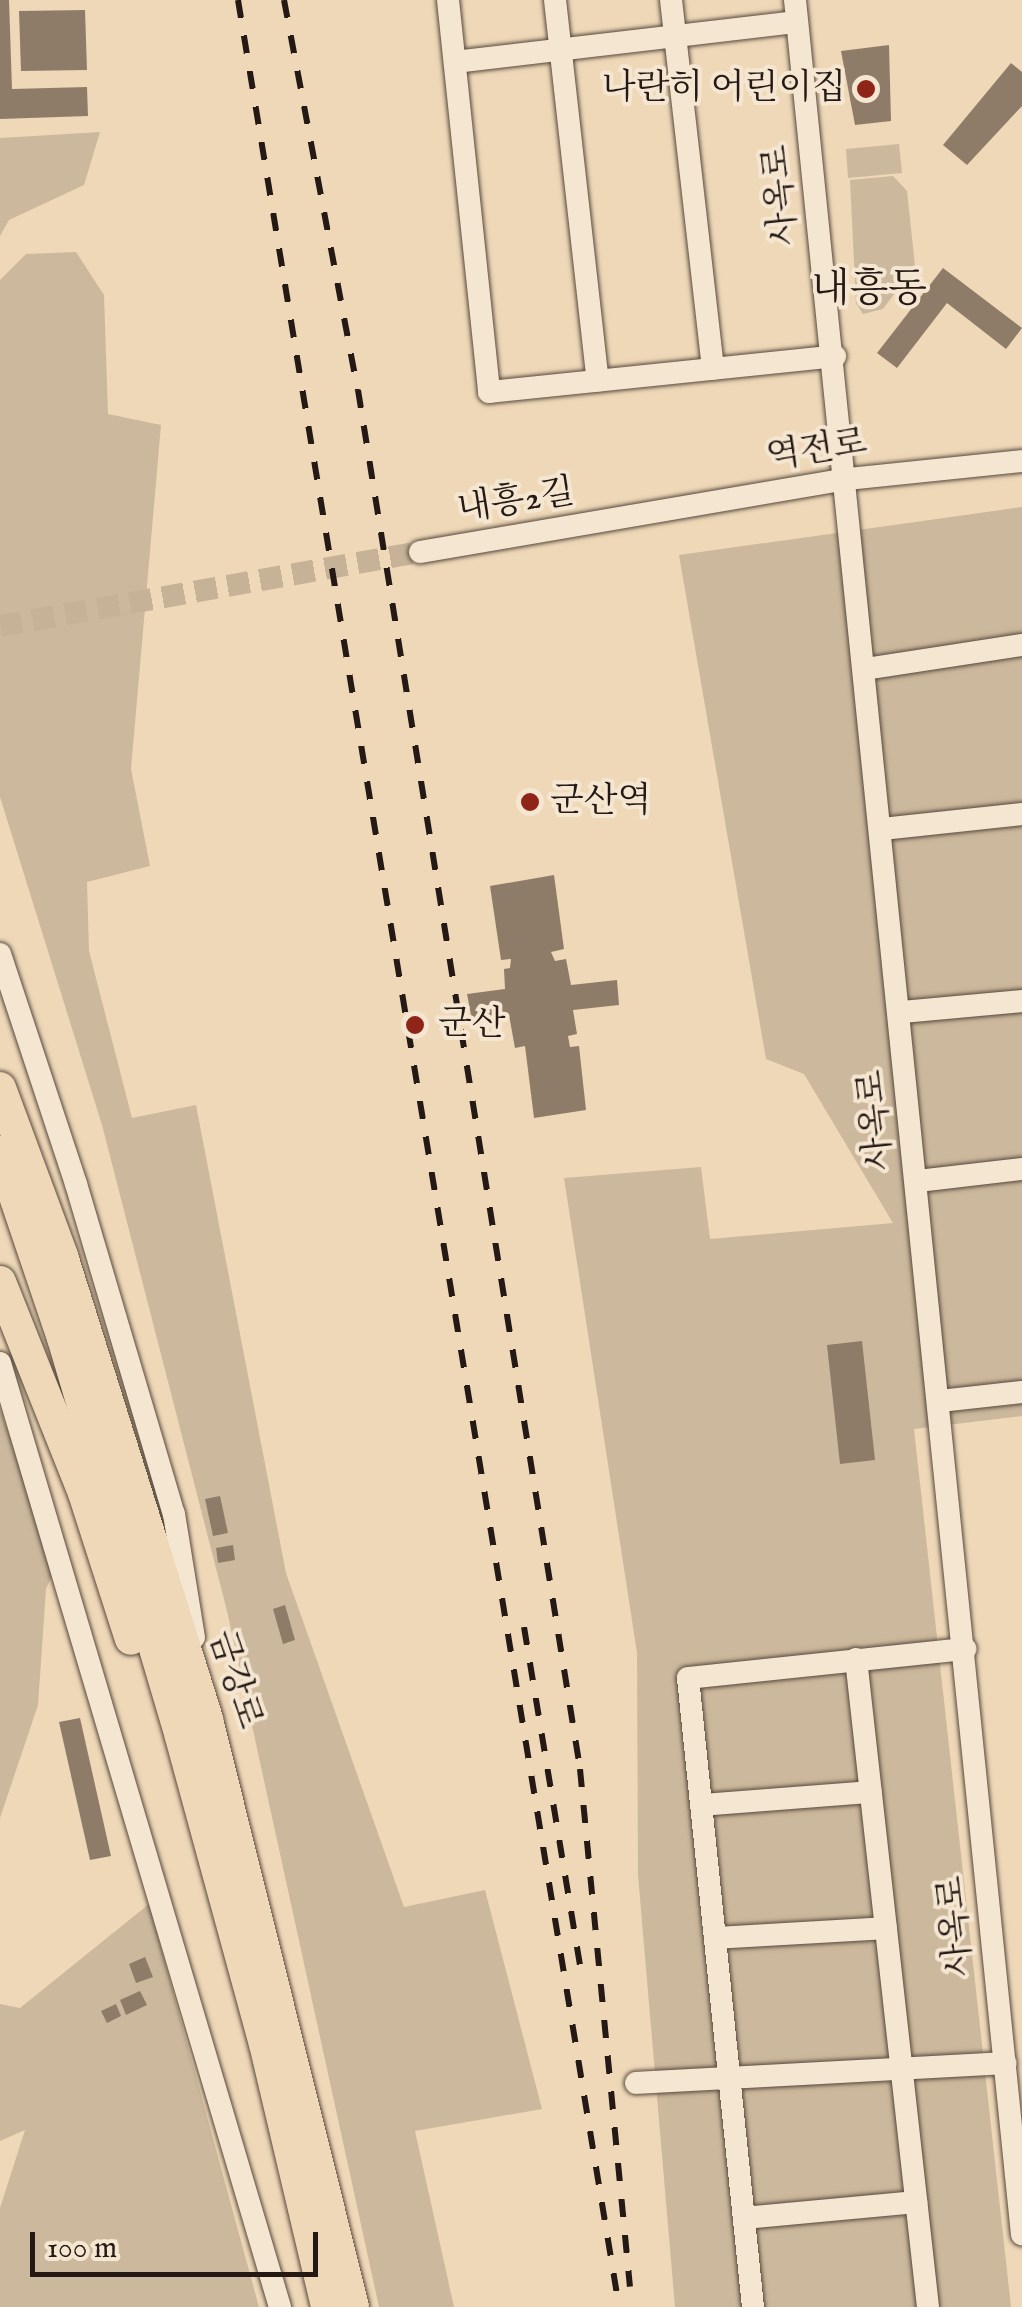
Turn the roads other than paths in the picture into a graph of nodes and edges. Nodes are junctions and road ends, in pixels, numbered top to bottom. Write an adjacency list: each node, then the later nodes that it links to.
1 (448, 0): 7 (street)
2 (555, 0): 6 (street)
3 (672, 0): 5 (street)
4 (796, 11): 5 (street); 8 (street, 사옥로)
5 (676, 38): 6 (street); 9 (street)
6 (561, 50): 7 (street); 10 (street)
7 (455, 62): 10 (street)
8 (835, 356): 9 (street); 12 (street, 사옥로)
9 (713, 369): 10 (street)
10 (598, 381)
11 (1022, 461): 12 (street, 역전로)
12 (848, 479): 13 (street, 역전로); 16 (street, 사옥로)
13 (624, 521): 14 (street, 내흥2길)
14 (420, 552)
15 (1022, 645): 16 (street)
16 (866, 669): 18 (street, 사옥로)
17 (1022, 814): 18 (street)
18 (882, 829): 21 (street, 사옥로)
19 (0, 954): 32 (street)
20 (1022, 1001): 21 (street)
21 (902, 1012): 25 (street, 사옥로)
22 (0, 1088): 32 (highway, 금강로)
23 (0, 1152): 41 (highway, 금강로)
24 (1022, 1170): 25 (street)
25 (918, 1181): 29 (street, 사옥로)
26 (0, 1282): 41 (highway)
27 (0, 1363): 45 (street)
28 (1022, 1392): 29 (street)
29 (940, 1400): 30 (street, 사옥로)
30 (964, 1649): 31 (street); 37 (street, 사옥로)
31 (856, 1659): 33 (street); 34 (street)
32 (207, 1720): 47 (highway, 금강로)
33 (871, 1792): 34 (street); 35 (street)
34 (701, 1804): 36 (street)
35 (886, 1928): 36 (street); 38 (street)
36 (715, 1938): 39 (street)
37 (1005, 2063): 38 (street); 44 (street, 사옥로)
38 (901, 2068): 39 (street); 42 (street)
39 (730, 2078): 40 (street); 43 (street)
40 (636, 2083)
41 (275, 2092): 46 (highway, 금강로)
42 (916, 2202): 43 (street); 49 (street)
43 (744, 2218): 48 (street)
44 (1022, 2234)
45 (280, 2307)
46 (326, 2307)
47 (352, 2307)
48 (754, 2307)
49 (928, 2307)

